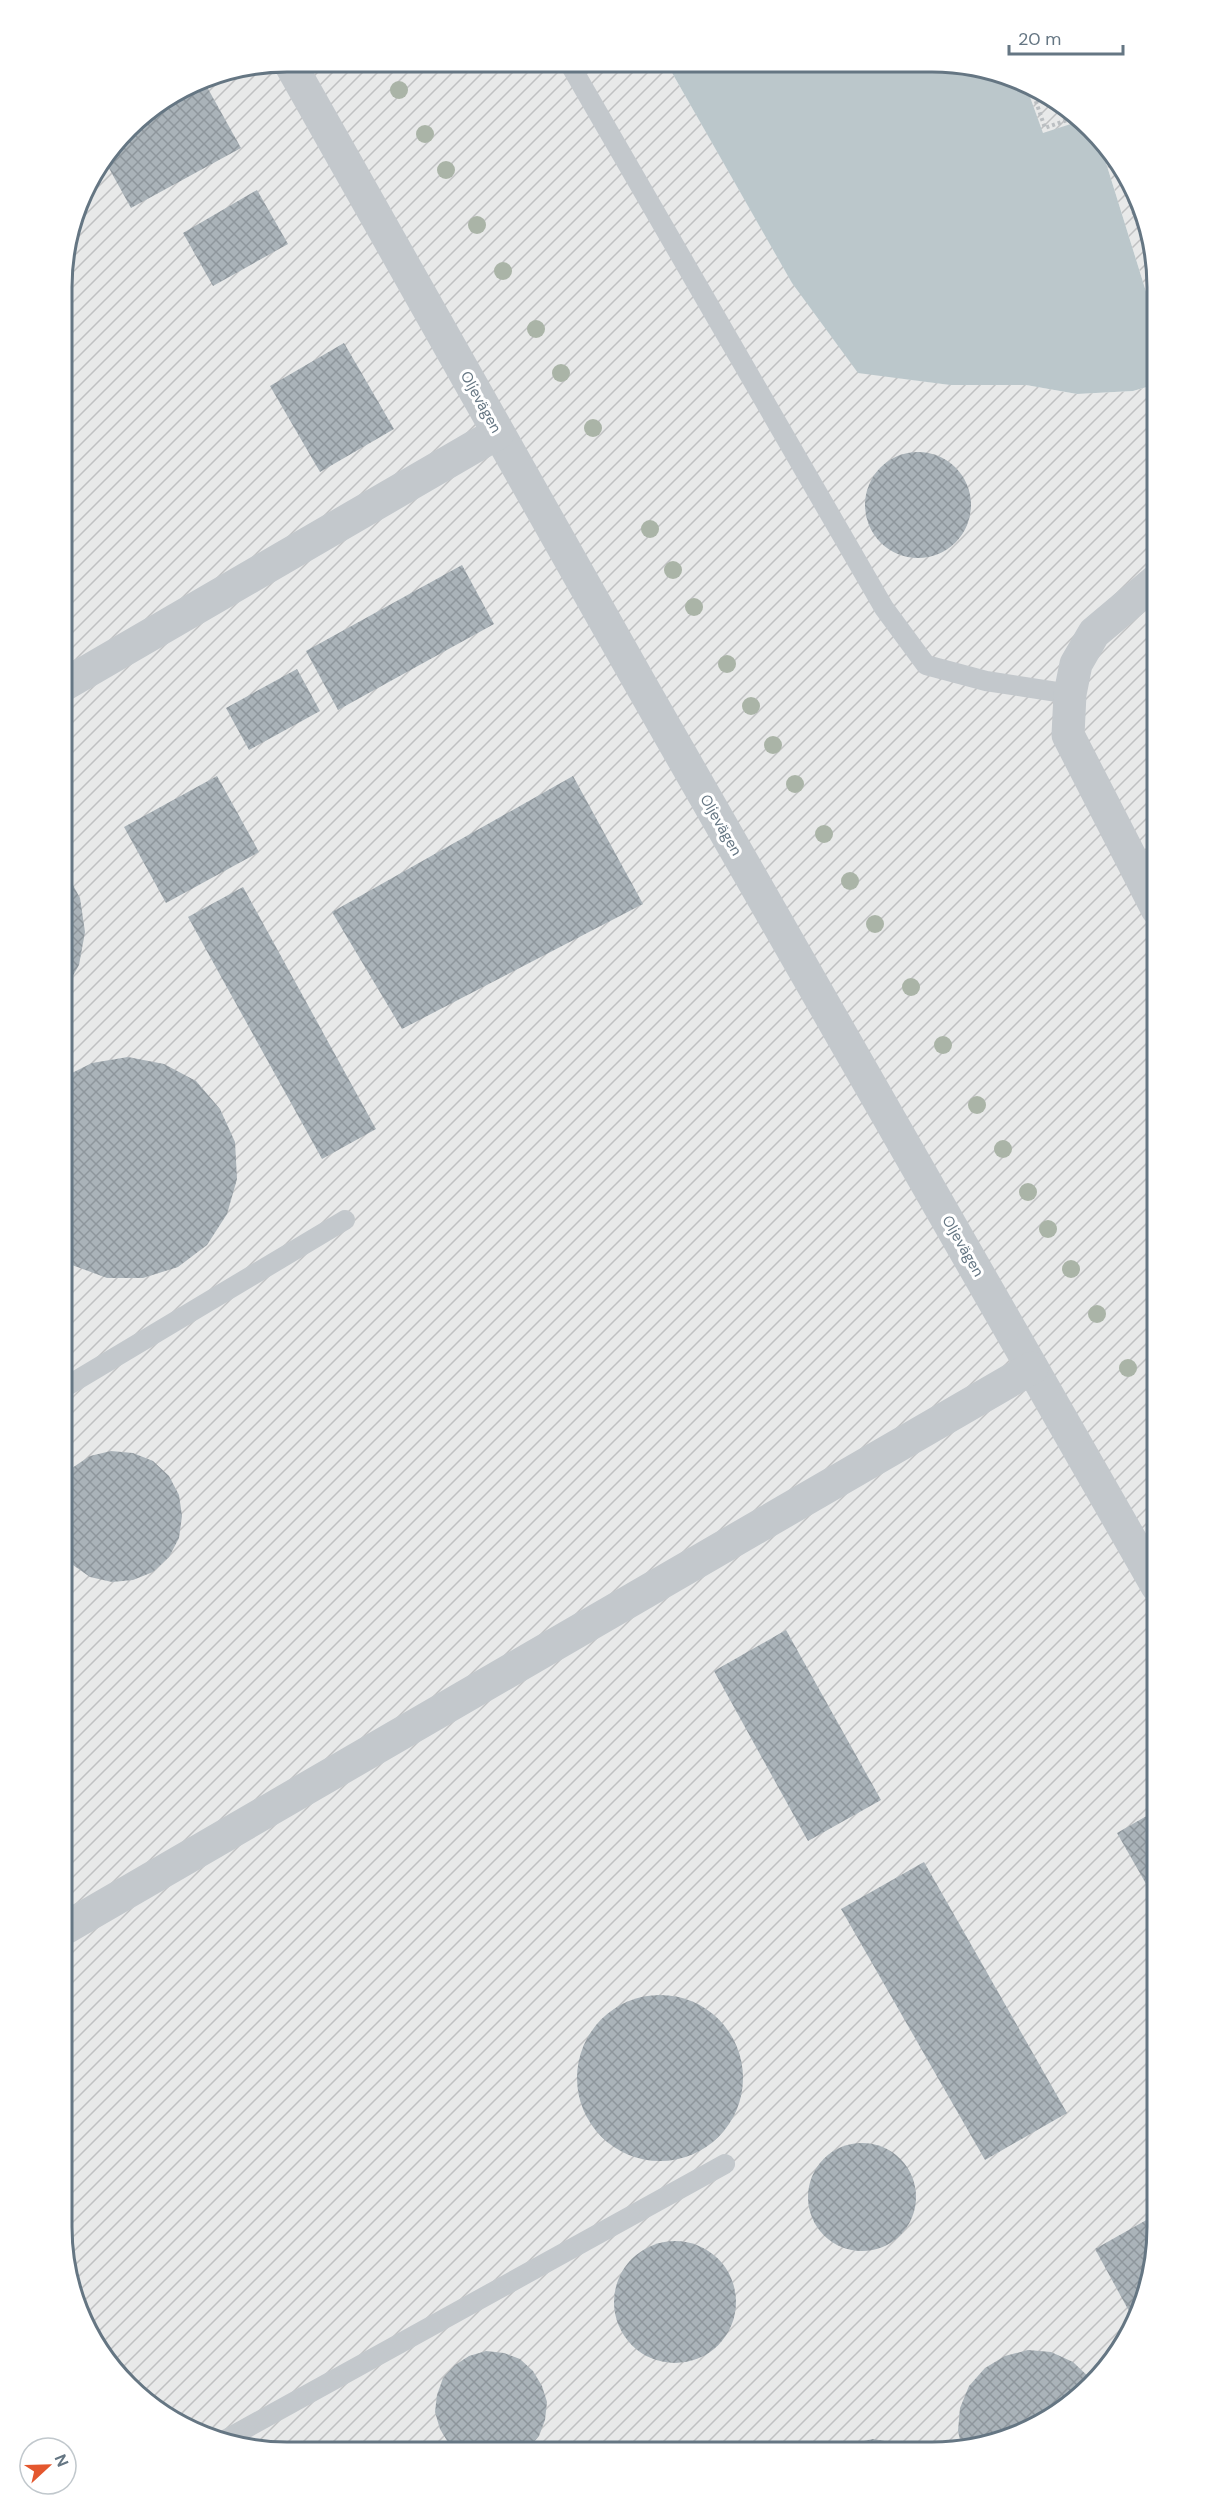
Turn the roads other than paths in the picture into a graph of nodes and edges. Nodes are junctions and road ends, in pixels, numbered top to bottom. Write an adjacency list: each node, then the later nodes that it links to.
1 (295, 72): 3 (street, Oljevägen)
2 (574, 72): 6 (lane)
3 (498, 433): 5 (street); 9 (street, Oljevägen)
4 (1147, 588): 6 (street)
5 (72, 680)
6 (1070, 694): 7 (street)
7 (1147, 889)
8 (345, 1220): 10 (lane)
9 (1032, 1368): 11 (street, Oljevägen); 12 (street)
10 (72, 1383)
11 (1147, 1569)
12 (72, 1924)
13 (725, 2164): 14 (lane)
14 (233, 2435)

